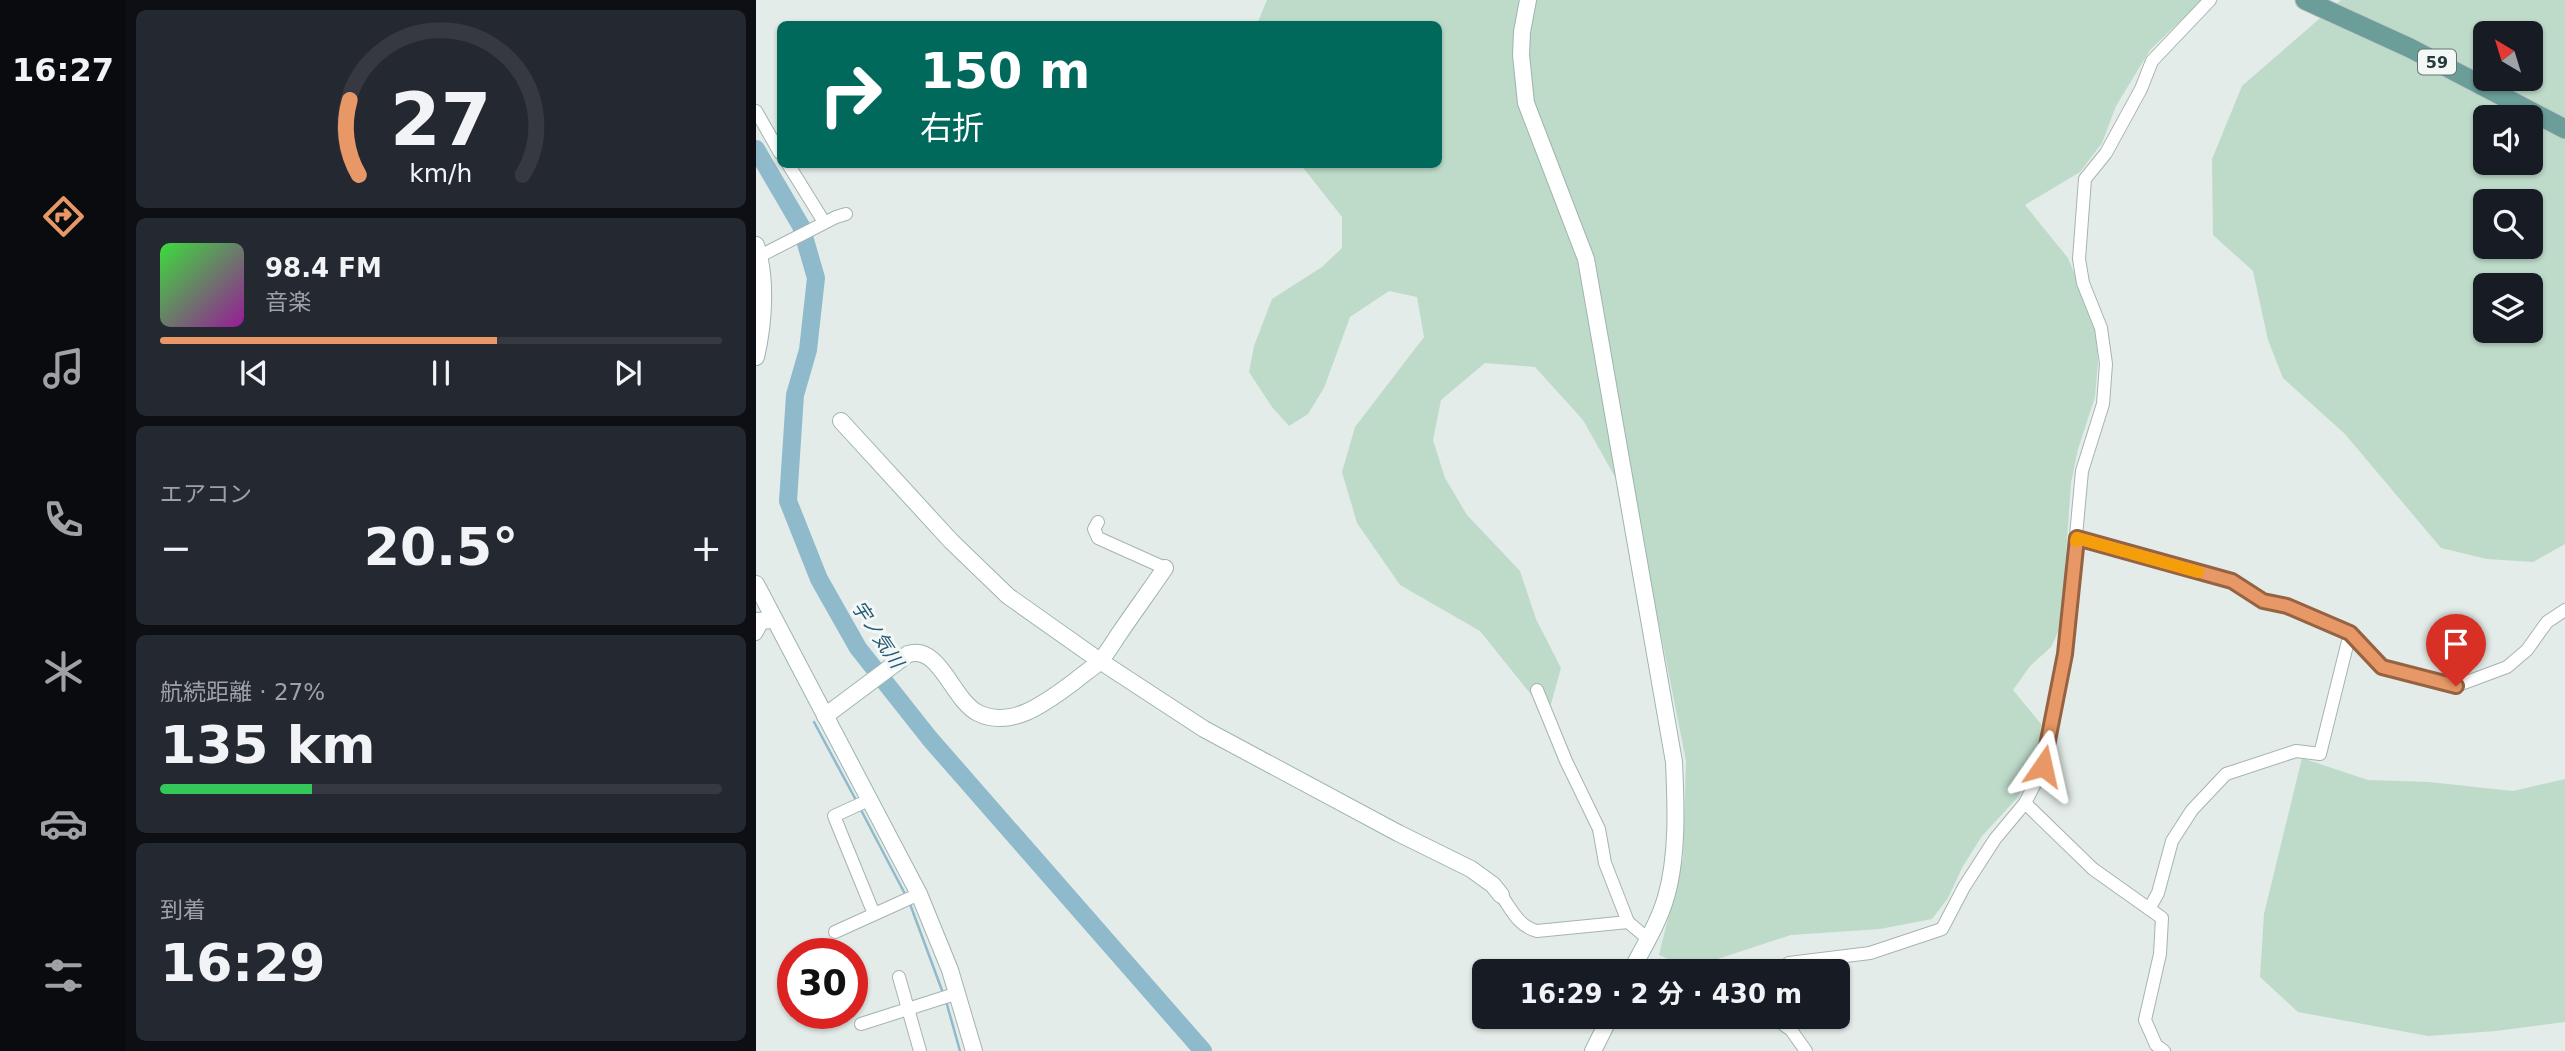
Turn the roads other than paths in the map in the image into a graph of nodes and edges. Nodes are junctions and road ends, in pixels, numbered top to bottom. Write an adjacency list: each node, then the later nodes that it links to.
1 (1528, 0): 31 (street)
2 (2210, 0): 14 (street)
3 (2305, 0): 5 (main road, 59)
4 (756, 111): 6 (street)
5 (2565, 130)
6 (777, 148)
7 (790, 168): 9 (street)
8 (846, 214): 9 (street)
9 (822, 223): 10 (street)
10 (757, 253): 11 (street)
11 (756, 357)
12 (841, 421): 20 (street)
13 (1098, 522): 15 (street)
14 (2077, 538): 19 (street); 24 (street)
15 (1165, 568): 20 (street)
16 (756, 584): 18 (street)
17 (2565, 610): 19 (street)
18 (762, 624): 22 (street)
19 (2350, 633): 27 (street)
20 (1100, 661): 22 (street); 26 (street)
21 (1537, 690): 29 (street)
22 (825, 716): 23 (street)
23 (871, 799): 25 (street); 28 (street)
24 (2025, 803): 27 (street); 33 (street)
25 (919, 894): 28 (street); 35 (street)
26 (1502, 895): 29 (street)
27 (2149, 909): 44 (street)
28 (874, 914): 30 (street)
29 (1628, 922): 31 (street)
30 (835, 932)
31 (1647, 938): 32 (street)
32 (1637, 959)
33 (1821, 959)
34 (900, 977): 36 (street)
35 (958, 993): 36 (street); 41 (street)
36 (908, 1009): 37 (street); 40 (street)
37 (868, 1022)
38 (1604, 1029): 42 (street)
39 (1790, 1029): 43 (street)
40 (920, 1051)
41 (974, 1051)
42 (1593, 1051)
43 (1806, 1051)
44 (2164, 1051)

